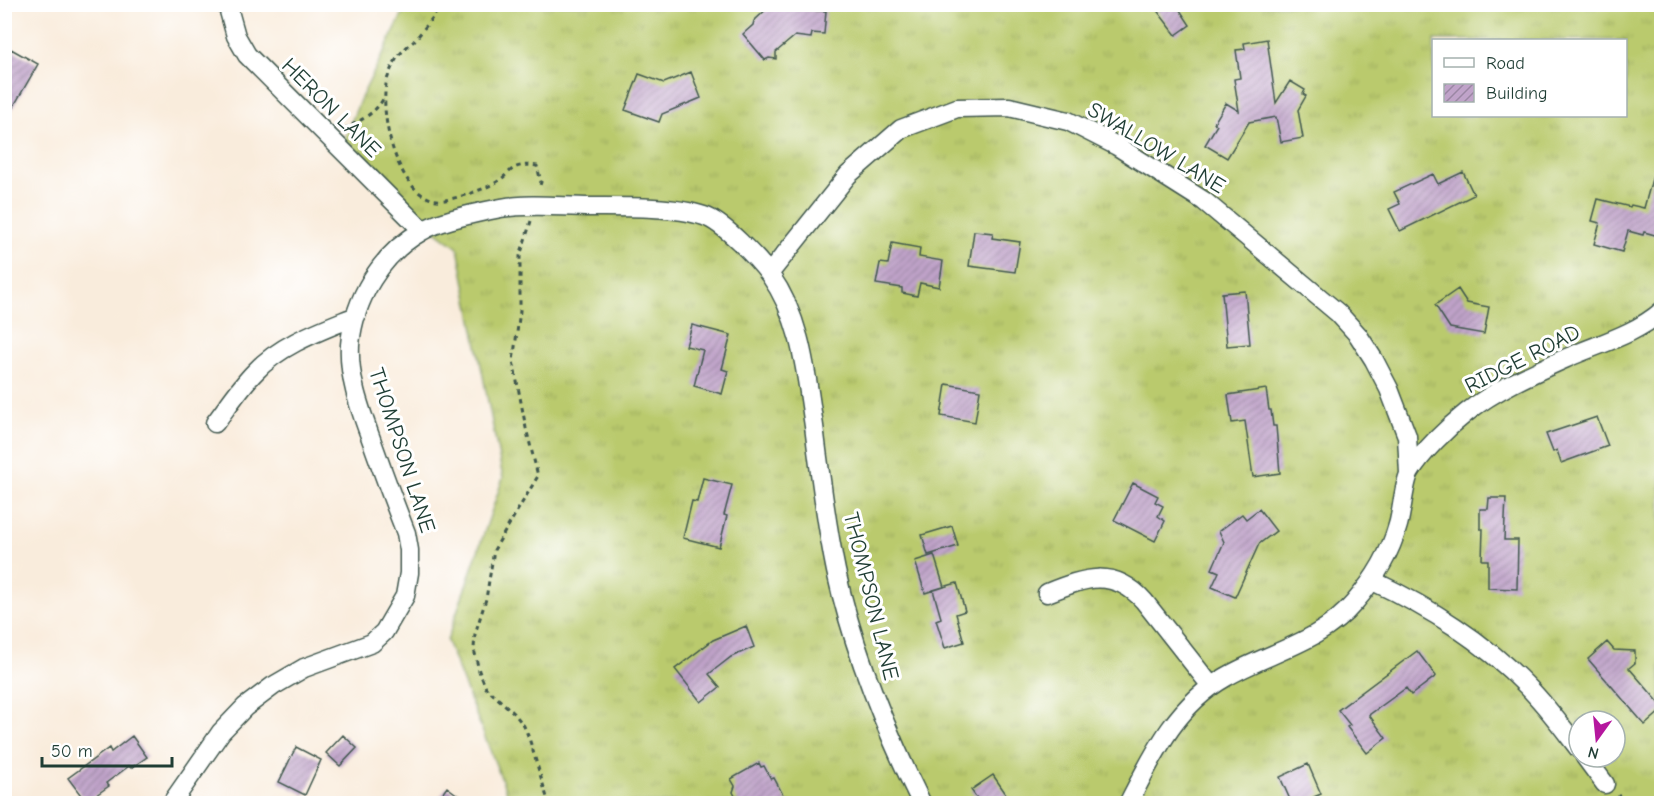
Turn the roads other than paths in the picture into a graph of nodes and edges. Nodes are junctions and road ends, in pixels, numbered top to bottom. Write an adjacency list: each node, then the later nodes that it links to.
1 (227, 4): 2 (street, HERON LANE)
2 (422, 230): 3 (street, THOMPSON LANE); 5 (street, THOMPSON LANE)
3 (769, 274): 7 (street, SWALLOW LANE); 15 (street, THOMPSON LANE)
4 (1662, 311): 7 (street, RIDGE ROAD)
5 (356, 316): 6 (street); 14 (street, THOMPSON LANE)
6 (215, 423)
7 (1408, 473): 8 (street, RIDGE ROAD)
8 (1372, 581): 10 (street, RIDGE ROAD); 11 (street)
9 (1047, 593): 10 (street)
10 (1211, 686): 16 (street, RIDGE ROAD)
11 (1567, 733)
12 (1594, 769): 13 (street)
13 (1605, 784)
14 (171, 804)
15 (922, 804)
16 (1128, 804)

